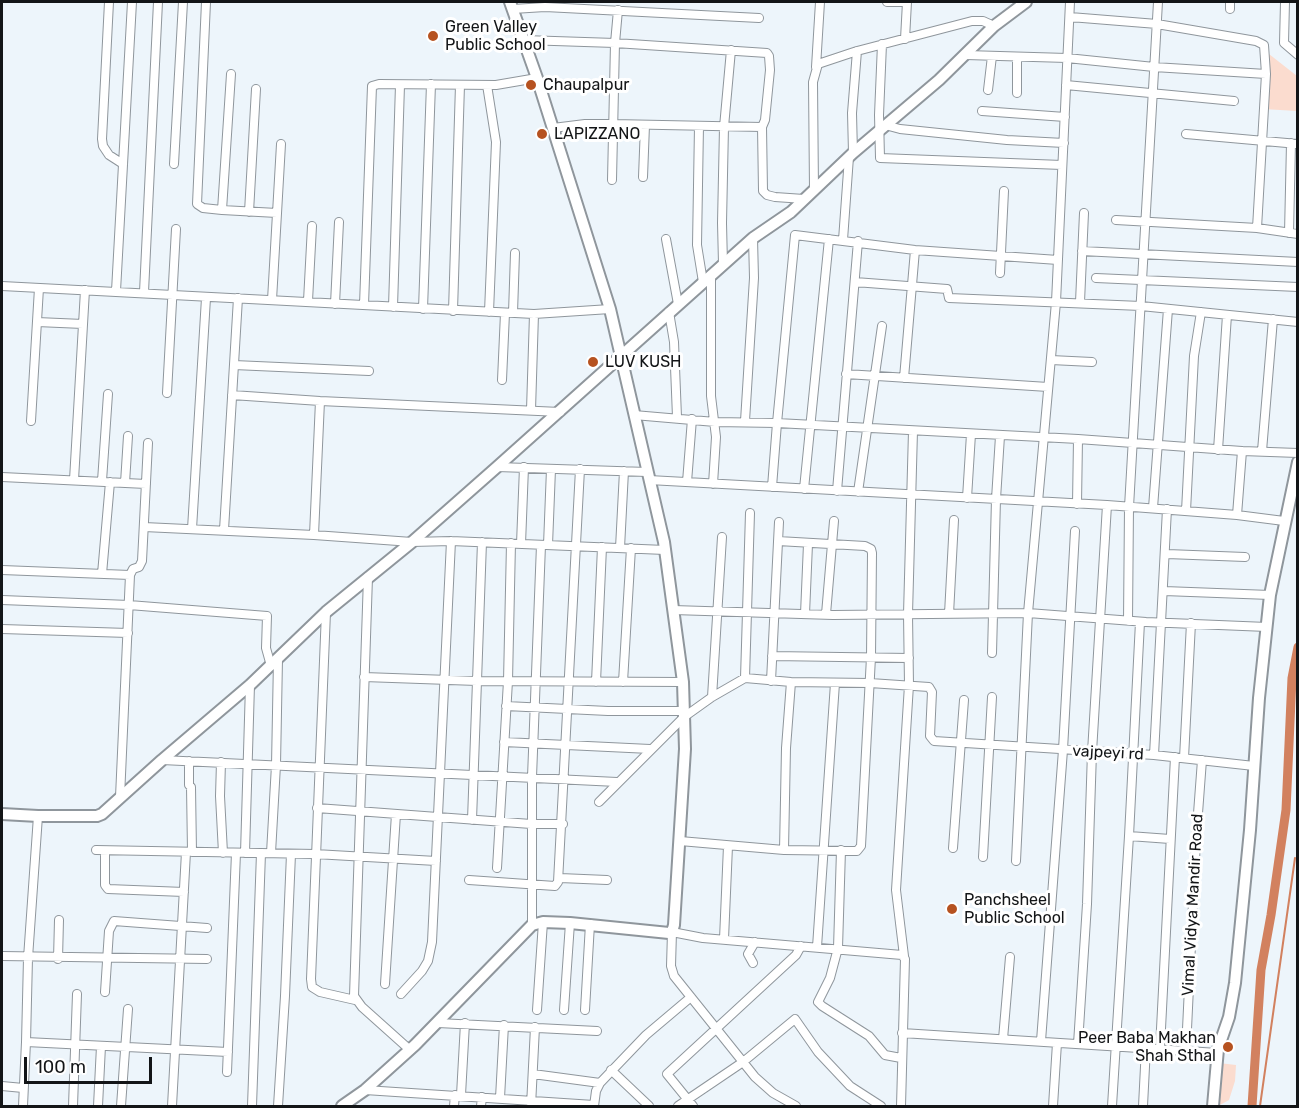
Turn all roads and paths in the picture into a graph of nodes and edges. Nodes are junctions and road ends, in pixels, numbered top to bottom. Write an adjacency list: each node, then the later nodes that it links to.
1 (109, 2): 60 (street)
2 (132, 2): 60 (street)
3 (158, 2): 103 (street)
4 (183, 2): 61 (street)
5 (206, 2): 68 (street)
6 (820, 2): 30 (street)
7 (887, 2): 8 (street)
8 (907, 2): 19 (street)
9 (1026, 2): 18 (street)
10 (1070, 2): 15 (street)
11 (1158, 2): 17 (street)
12 (1285, 2): 26 (street)
13 (511, 5): 14 (street); 20 (street)
14 (618, 10): 16 (street); 21 (street)
15 (1070, 17): 17 (street); 29 (street)
16 (759, 18)
17 (1157, 24): 31 (street); 33 (street)
18 (994, 26): 19 (street); 25 (street)
19 (905, 39): 22 (street)
20 (524, 40): 21 (street); 34 (street)
21 (615, 43): 23 (street); 47 (street)
22 (882, 44): 24 (street); 53 (street)
23 (731, 50): 50 (street); 51 (street)
24 (857, 51): 30 (street); 59 (street)
25 (966, 55): 27 (street); 53 (street)
26 (1298, 55)
27 (992, 56): 28 (street); 41 (street)
28 (1017, 57): 29 (street); 42 (street)
29 (1067, 58): 31 (street); 39 (street)
30 (816, 67): 65 (street)
31 (1154, 67): 33 (street); 43 (street)
32 (231, 74): 68 (street)
33 (1266, 74): 55 (street)
34 (537, 78): 38 (street); 52 (street)
35 (431, 84): 36 (street); 37 (street); 116 (street)
36 (400, 85): 113 (street); 115 (street)
37 (460, 85): 38 (street); 119 (street)
38 (487, 85): 120 (street)
39 (1066, 85): 43 (street); 46 (street)
40 (256, 89): 69 (street)
41 (988, 90)
42 (1017, 93)
43 (1153, 94): 44 (street); 73 (street)
44 (1234, 101)
45 (982, 111): 46 (street)
46 (1065, 117): 56 (street)
47 (613, 123): 48 (street); 52 (street); 64 (street)
48 (645, 125): 49 (street); 63 (street)
49 (699, 126): 50 (street); 94 (street)
50 (724, 127): 51 (street); 91 (street)
51 (762, 127): 67 (street)
52 (553, 128): 117 (street)
53 (882, 128): 56 (street); 59 (street); 62 (street)
54 (1186, 134): 55 (street)
55 (1262, 141): 57 (street); 76 (street)
56 (1064, 143): 62 (street)
57 (1294, 143): 78 (street)
58 (281, 144): 70 (street)
59 (851, 155): 65 (street); 82 (street)
60 (123, 164): 102 (street)
61 (174, 164)
62 (1062, 165): 89 (street)
63 (643, 177)
64 (612, 180)
65 (813, 190): 67 (street)
66 (1004, 191): 88 (street)
67 (804, 199): 79 (street)
68 (222, 210): 69 (street)
69 (249, 212): 70 (street)
70 (277, 213): 107 (street)
71 (1084, 213): 85 (street)
72 (1116, 220): 73 (street)
73 (1146, 221): 76 (street); 86 (street)
74 (339, 222): 111 (street)
75 (312, 226): 108 (street)
76 (1257, 228): 78 (street)
77 (176, 229): 104 (street)
78 (1293, 233)
79 (753, 238): 91 (street); 151 (street)
80 (829, 238): 82 (street); 153 (street); 154 (street)
81 (666, 239): 112 (street)
82 (843, 240): 83 (street)
83 (858, 241): 84 (street); 96 (street)
84 (915, 250): 88 (street); 98 (street)
85 (1082, 250): 86 (street); 110 (street)
86 (1144, 252): 90 (street); 95 (street)
87 (515, 253): 123 (street)
88 (1000, 255): 89 (street); 92 (street)
89 (1058, 260): 109 (street)
90 (1298, 262)
91 (723, 264): 94 (street)
92 (1000, 273)
93 (1096, 278): 95 (street)
94 (707, 279): 112 (street); 152 (street)
95 (1142, 279): 99 (street); 114 (street)
96 (855, 282): 98 (street); 136 (street)
97 (2, 286): 100 (street)
98 (912, 287): 109 (street); 138 (street)
99 (1298, 287)
100 (39, 288): 101 (street); 127 (street)
101 (84, 290): 102 (street); 129 (street)
102 (116, 291): 103 (street)
103 (144, 292): 104 (street)
104 (172, 295): 105 (street); 141 (street)
105 (206, 298): 106 (street); 206 (street)
106 (238, 298): 107 (street); 134 (street)
107 (272, 300): 108 (street)
108 (308, 301): 111 (street)
109 (1056, 302): 110 (street); 132 (street)
110 (1080, 302): 114 (street)
111 (335, 304): 113 (street)
112 (678, 304): 121 (street)
113 (364, 305): 115 (street)
114 (1141, 306): 118 (street); 164 (street)
115 (393, 307): 116 (street)
116 (423, 309): 119 (street)
117 (610, 309): 124 (street); 131 (street)
118 (1168, 309): 122 (street); 165 (street)
119 (453, 310): 120 (street)
120 (489, 312): 123 (street)
121 (669, 312): 131 (street); 148 (street)
122 (1201, 312): 125 (street); 166 (street)
123 (509, 313): 124 (street); 139 (street)
124 (534, 314): 145 (street)
125 (1227, 315): 126 (street); 167 (street)
126 (1273, 319): 128 (street); 169 (street)
127 (37, 322): 129 (street); 150 (street)
128 (1298, 322)
129 (83, 324): 179 (street)
130 (882, 326): 137 (street)
131 (620, 357): 146 (street); 147 (street)
132 (1051, 360): 133 (street); 140 (street)
133 (1092, 362)
134 (234, 365): 135 (street); 143 (street)
135 (369, 371)
136 (846, 374): 137 (street); 155 (street)
137 (875, 376): 138 (street); 156 (street)
138 (904, 378): 140 (street)
139 (502, 380)
140 (1048, 387): 161 (street)
141 (167, 393)
142 (108, 394): 180 (street)
143 (232, 394): 144 (street); 207 (street)
144 (320, 401): 145 (street); 209 (street)
145 (531, 410): 146 (street)
146 (560, 412): 172 (street)
147 (634, 415): 148 (street); 177 (street)
148 (676, 417): 149 (street)
149 (692, 419): 152 (street); 181 (street)
150 (31, 421)
151 (745, 421): 152 (street); 153 (street)
152 (715, 422): 184 (street)
153 (777, 423): 154 (street); 185 (street)
154 (810, 425): 155 (street); 186 (street)
155 (842, 427): 156 (street); 187 (street)
156 (867, 428): 157 (street); 188 (street)
157 (913, 430): 158 (street); 189 (street)
158 (971, 434): 160 (street); 190 (street)
159 (128, 436): 182 (street)
160 (1000, 436): 161 (street); 191 (street)
161 (1044, 438): 162 (street); 192 (street)
162 (1078, 439): 164 (street); 193 (street)
163 (148, 443): 183 (street)
164 (1133, 443): 165 (street); 195 (street)
165 (1157, 445): 166 (street); 196 (street)
166 (1190, 447): 167 (street); 198 (street)
167 (1218, 450): 168 (street)
168 (1242, 451): 169 (street); 200 (street)
169 (1262, 451): 170 (street)
170 (1298, 453)
171 (1298, 462): 203 (street)
172 (497, 467): 173 (street); 213 (street)
173 (524, 467): 174 (street); 216 (street)
174 (551, 469): 175 (street); 218 (street)
175 (580, 469): 176 (street); 220 (street)
176 (624, 471): 177 (street); 222 (street)
177 (648, 476): 181 (street); 224 (street)
178 (2, 477): 179 (street)
179 (75, 480): 180 (street)
180 (106, 482): 182 (street); 228 (street)
181 (687, 482): 184 (street)
182 (125, 483): 183 (street)
183 (146, 484): 205 (street)
184 (713, 484): 185 (street)
185 (772, 487): 186 (street)
186 (804, 489): 187 (street)
187 (837, 491): 188 (street)
188 (858, 492): 189 (street)
189 (912, 495): 190 (street); 245 (street)
190 (968, 498): 191 (street)
191 (996, 499): 192 (street); 240 (street)
192 (1037, 502): 193 (street); 241 (street)
193 (1077, 504): 194 (street)
194 (1107, 505): 195 (street); 248 (street)
195 (1129, 507): 196 (street); 249 (street)
196 (1153, 508): 197 (street)
197 (1167, 509): 198 (street); 225 (street)
198 (1186, 511): 200 (street)
199 (750, 513): 239 (street)
200 (1237, 514): 203 (street)
201 (954, 520): 246 (street)
202 (834, 521): 219 (street)
203 (1284, 521): 232 (street)
204 (779, 522): 212 (street)
205 (144, 527): 206 (street); 229 (street)
206 (192, 529): 207 (street)
207 (224, 530): 209 (street)
208 (1075, 531): 247 (street)
209 (314, 535): 213 (street)
210 (722, 537): 236 (street)
211 (451, 541): 213 (street); 214 (street); 263 (street)
212 (778, 541): 217 (street); 237 (street)
213 (412, 542): 230 (street)
214 (482, 542): 215 (street); 264 (street)
215 (511, 543): 216 (street); 265 (street)
216 (521, 544): 218 (street)
217 (808, 544): 219 (street); 242 (street)
218 (544, 545): 220 (street); 266 (street)
219 (832, 545): 243 (street); 244 (street)
220 (576, 546): 221 (street); 268 (street)
221 (602, 547): 222 (street); 269 (street)
222 (620, 548): 223 (street)
223 (631, 548): 224 (street); 270 (street)
224 (665, 550): 235 (street)
225 (1167, 554): 226 (street); 231 (street)
226 (1245, 558)
227 (2, 570): 228 (street)
228 (102, 574): 229 (street)
229 (130, 575): 234 (street)
230 (368, 577): 238 (street); 261 (street)
231 (1164, 591): 232 (street); 251 (street)
232 (1270, 595): 253 (street)
233 (2, 600): 234 (street)
234 (129, 605): 255 (street); 260 (street)
235 (673, 610): 236 (street); 271 (street)
236 (719, 611): 239 (street); 277 (street)
237 (773, 611): 239 (street); 242 (street); 257 (street)
238 (326, 612): 260 (street); 304 (street)
239 (749, 612): 262 (street)
240 (993, 613): 241 (street); 246 (street); 256 (street)
241 (1028, 613): 247 (street); 289 (street)
242 (805, 614): 243 (street)
243 (826, 614): 244 (street)
244 (873, 614): 245 (street); 258 (street)
245 (908, 614): 246 (street); 259 (street)
246 (949, 614)
247 (1070, 616): 248 (street); 291 (street)
248 (1100, 619): 249 (street); 292 (street)
249 (1128, 621): 250 (street)
250 (1140, 622): 251 (street); 293 (street)
251 (1162, 623): 252 (street); 294 (street)
252 (1191, 623): 253 (street); 296 (street)
253 (1267, 627): 303 (street)
254 (2, 629): 255 (street)
255 (128, 633): 312 (street)
256 (992, 653)
257 (772, 656): 258 (street); 267 (street)
258 (871, 657): 259 (street); 274 (street)
259 (909, 658): 276 (street)
260 (274, 663): 275 (street); 302 (street)
261 (364, 677): 263 (street); 305 (street)
262 (745, 678): 267 (street); 277 (street)
263 (444, 680): 264 (street); 306 (street)
264 (477, 681): 265 (street); 307 (street)
265 (508, 681): 266 (street); 280 (street)
266 (536, 681): 268 (street); 281 (street)
267 (771, 681): 272 (street)
268 (568, 682): 269 (street); 282 (street)
269 (596, 682): 270 (street)
270 (624, 682): 271 (street)
271 (683, 682): 283 (street)
272 (791, 682): 273 (street); 331 (street)
273 (836, 683): 274 (street); 329 (street)
274 (870, 683): 276 (street); 332 (street)
275 (250, 685): 297 (street); 301 (street)
276 (909, 685): 284 (street, vajpeyi rd); 367 (street)
277 (712, 697): 283 (street)
278 (992, 697): 286 (street)
279 (964, 700): 284 (street)
280 (506, 706): 281 (street); 285 (street)
281 (535, 708): 282 (street); 287 (street)
282 (566, 709): 283 (street); 288 (street)
283 (684, 714): 290 (street); 326 (street)
284 (961, 741): 286 (street, vajpeyi rd); 328 (street)
285 (504, 742): 287 (street); 308 (street)
286 (991, 743): 289 (street, vajpeyi rd); 343 (street)
287 (533, 744): 288 (street); 309 (street)
288 (564, 744): 290 (street); 310 (street)
289 (1023, 746): 291 (street, vajpeyi rd); 346 (street)
290 (650, 750): 311 (street)
291 (1063, 750): 292 (street, vajpeyi rd); 393 (street)
292 (1092, 752): 293 (street, vajpeyi rd); 396 (street)
293 (1132, 754): 294 (street, vajpeyi rd); 324 (street)
294 (1154, 755): 295 (street, vajpeyi rd)
295 (1175, 757): 296 (street, vajpeyi rd); 325 (street)
296 (1184, 758): 299 (street, vajpeyi rd)
297 (162, 760): 298 (street); 312 (street)
298 (189, 760): 300 (street); 334 (street)
299 (1202, 760): 303 (street, vajpeyi rd); 405 (street, Vimal Vidya Mandir Road)
300 (221, 762): 301 (street); 335 (street)
301 (249, 764): 302 (street); 337 (street)
302 (276, 765): 304 (street); 339 (street)
303 (1254, 766): 407 (street)
304 (318, 767): 305 (street); 314 (street)
305 (361, 768): 306 (street); 315 (street)
306 (440, 773): 307 (street); 319 (street)
307 (474, 775): 308 (street); 320 (street)
308 (503, 777): 309 (street); 321 (street)
309 (532, 777): 310 (street); 322 (street)
310 (565, 780): 311 (street); 323 (street)
311 (617, 782): 313 (street)
312 (120, 797): 318 (street)
313 (599, 802)
314 (317, 808): 315 (street); 341 (street)
315 (359, 811): 317 (street); 342 (street)
316 (2, 814): 318 (street)
317 (396, 814): 319 (street); 344 (street)
318 (38, 816): 369 (street)
319 (438, 817): 320 (street); 345 (street)
320 (472, 820): 321 (street)
321 (500, 822): 322 (street); 347 (street)
322 (531, 824): 323 (street); 351 (street)
323 (563, 824): 348 (street)
324 (1130, 836): 325 (street); 399 (street)
325 (1170, 839): 402 (street)
326 (680, 841): 327 (street); 360 (street)
327 (728, 846): 331 (street); 361 (street)
328 (953, 848)
329 (824, 849): 331 (street); 332 (street); 364 (street)
330 (96, 850): 333 (street)
331 (784, 850)
332 (842, 850): 365 (street)
333 (105, 851): 334 (street); 352 (street)
334 (189, 852): 335 (street); 352 (street)
335 (223, 853): 336 (street)
336 (236, 853): 337 (street); 406 (street)
337 (245, 853): 338 (street)
338 (261, 853): 339 (street); 429 (street)
339 (271, 854): 340 (street)
340 (291, 854): 341 (street); 430 (street)
341 (315, 854): 342 (street); 380 (street)
342 (357, 857): 344 (street); 380 (street)
343 (983, 857)
344 (393, 858): 345 (street); 375 (street)
345 (436, 861): 378 (street)
346 (1016, 861)
347 (497, 868)
348 (560, 878): 350 (street); 351 (street)
349 (469, 880): 351 (street)
350 (607, 880)
351 (533, 885): 358 (street)
352 (184, 892): 357 (street)
353 (59, 920): 370 (street)
354 (543, 922): 355 (street); 358 (street); 384 (street)
355 (570, 923): 356 (street); 382 (street)
356 (591, 924): 360 (street); 383 (street)
357 (183, 925): 359 (street); 371 (street); 372 (street)
358 (532, 925): 385 (street)
359 (207, 928)
360 (672, 932): 361 (street); 379 (street)
361 (723, 939): 362 (street)
362 (755, 942): 363 (street); 374 (street)
363 (801, 946): 364 (street); 389 (street)
364 (817, 947): 365 (street)
365 (838, 948): 367 (street); 408 (street)
366 (2, 956): 369 (street)
367 (904, 956): 391 (street)
368 (1010, 957): 392 (street)
369 (28, 958): 370 (street); 394 (street)
370 (58, 958): 372 (street)
371 (181, 958): 372 (street); 373 (street); 403 (street)
372 (107, 959): 376 (street)
373 (207, 959)
374 (753, 963)
375 (385, 984)
376 (105, 992)
377 (76, 994): 397 (street)
378 (400, 994)
379 (691, 997): 389 (street); 410 (street)
380 (355, 1000): 404 (street)
381 (128, 1009): 400 (street)
382 (564, 1010)
383 (585, 1010)
384 (537, 1011)
385 (438, 1023): 386 (street); 404 (street)
386 (465, 1023): 387 (street); 417 (street)
387 (504, 1025): 388 (street); 420 (street)
388 (535, 1027): 390 (street); 412 (street)
389 (716, 1028): 409 (street); 419 (street)
390 (597, 1031)
391 (902, 1033): 392 (street); 408 (street)
392 (1004, 1039): 393 (street)
393 (1041, 1041): 395 (street)
394 (26, 1042): 397 (street); 415 (street)
395 (1057, 1043): 396 (street); 440 (street)
396 (1078, 1044): 399 (street)
397 (75, 1045): 398 (street); 425 (street)
398 (101, 1046): 400 (street); 426 (street)
399 (1115, 1046): 401 (street); 441 (street)
400 (125, 1047): 403 (street); 427 (street)
401 (1146, 1047): 402 (street); 442 (street)
402 (1160, 1048): 405 (street)
403 (174, 1049): 406 (street); 428 (street)
404 (410, 1050): 416 (street)
405 (1186, 1050): 407 (street)
406 (228, 1052): 411 (street)
407 (1218, 1053): 443 (street)
408 (901, 1058): 439 (street)
409 (743, 1062): 419 (street); 437 (street); 438 (street)
410 (611, 1070): 413 (street); 434 (street)
411 (227, 1072)
412 (533, 1074): 413 (street); 421 (street)
413 (600, 1083): 423 (street)
414 (2, 1086): 415 (street)
415 (23, 1088): 424 (street)
416 (365, 1090): 417 (street); 431 (street)
417 (458, 1095): 418 (street); 432 (street)
418 (482, 1097): 420 (street); 433 (street)
419 (687, 1099): 435 (street); 436 (street)
420 (498, 1101): 421 (street)
421 (531, 1103): 422 (street)
422 (561, 1104): 423 (street)
423 (594, 1106)
424 (22, 1107)
425 (72, 1107)
426 (98, 1107)
427 (121, 1107)
428 (172, 1107)
429 (252, 1107)
430 (278, 1107)
431 (342, 1107)
432 (454, 1107)
433 (481, 1107)
434 (649, 1107)
435 (678, 1107)
436 (693, 1107)
437 (796, 1107)
438 (881, 1107)
439 (901, 1107)
440 (1053, 1107)
441 (1112, 1107)
442 (1143, 1107)
443 (1213, 1107)

